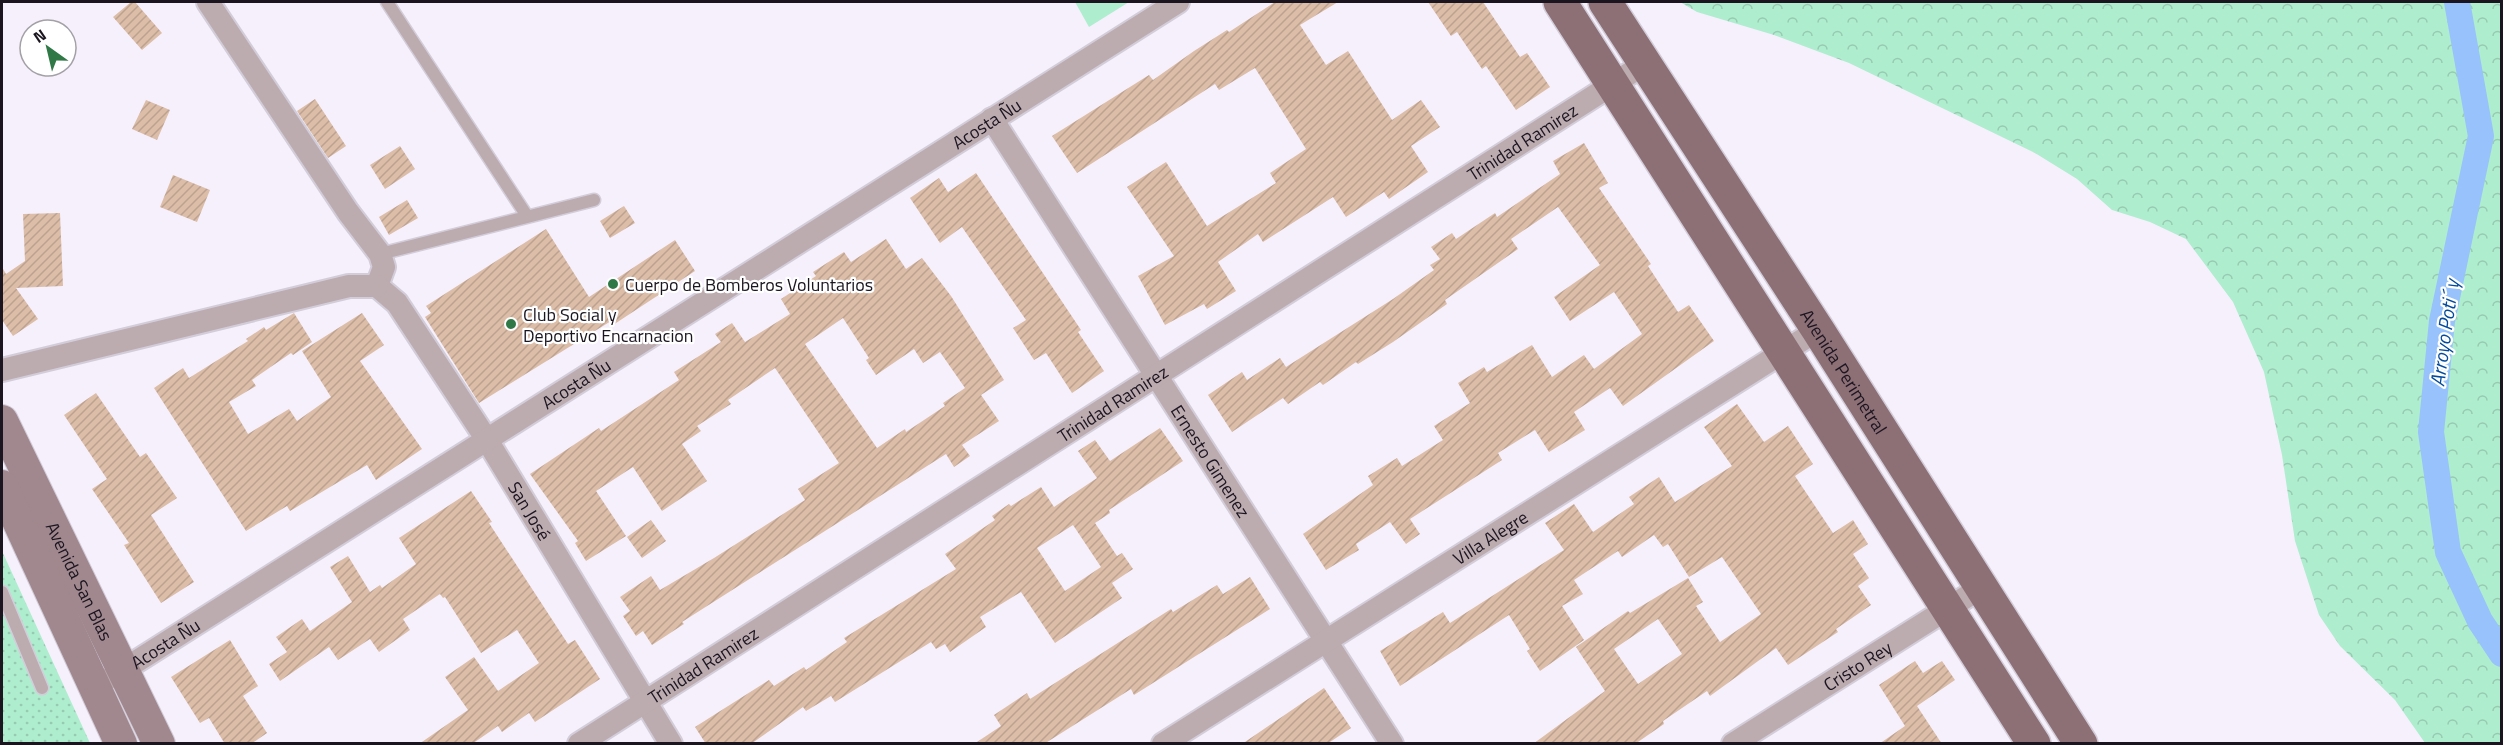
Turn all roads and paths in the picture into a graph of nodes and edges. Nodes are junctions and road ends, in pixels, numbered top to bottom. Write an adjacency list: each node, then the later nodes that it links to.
1 (208, 2): 11 (street)
2 (387, 2): 10 (lane)
3 (1178, 2): 8 (street, Acosta Ñu)
4 (1560, 2): 7 (main road)
5 (1605, 2): 6 (main road, Avenida Perimetral)
6 (1646, 63): 7 (street, Trinidad Ramirez); 13 (main road, Avenida Perimetral)
7 (1614, 84): 14 (main road); 16 (street, Trinidad Ramirez)
8 (992, 119): 16 (street, Ernesto Gimenez); 18 (street, Acosta Ñu)
9 (594, 200): 10 (lane)
10 (527, 216): 11 (lane)
11 (380, 254): 12 (street)
12 (377, 286): 15 (street); 18 (street, San José)
13 (1818, 330): 14 (street, Villa Alegre); 20 (main road, Avenida Perimetral)
14 (1783, 352): 22 (main road); 23 (street, Villa Alegre)
15 (2, 370)
16 (1156, 375): 23 (street, Ernesto Gimenez); 27 (street, Trinidad Ramirez)
17 (2, 421): 24 (street, Avenida San Blas)
18 (487, 440): 24 (street, Acosta Ñu); 27 (street, San José)
19 (5, 503): 26 (street, Avenida San Blas)
20 (1982, 586): 22 (street, Cristo Rey); 36 (main road, Avenida Perimetral)
21 (2, 592): 25 (lane)
22 (1947, 609): 34 (street, Cristo Rey); 35 (main road)
23 (1326, 640): 32 (street, Villa Alegre); 33 (street, Ernesto Gimenez)
24 (124, 670): 26 (street, Acosta Ñu); 29 (street, Avenida San Blas)
25 (42, 688)
26 (96, 688): 28 (street, Avenida San Blas)
27 (644, 702): 30 (street, Trinidad Ramirez); 31 (street, San José)
28 (121, 744)
29 (159, 744)
30 (579, 744)
31 (671, 744)
32 (1162, 744)
33 (1392, 744)
34 (1733, 744)
35 (2034, 744)
36 (2081, 744)

